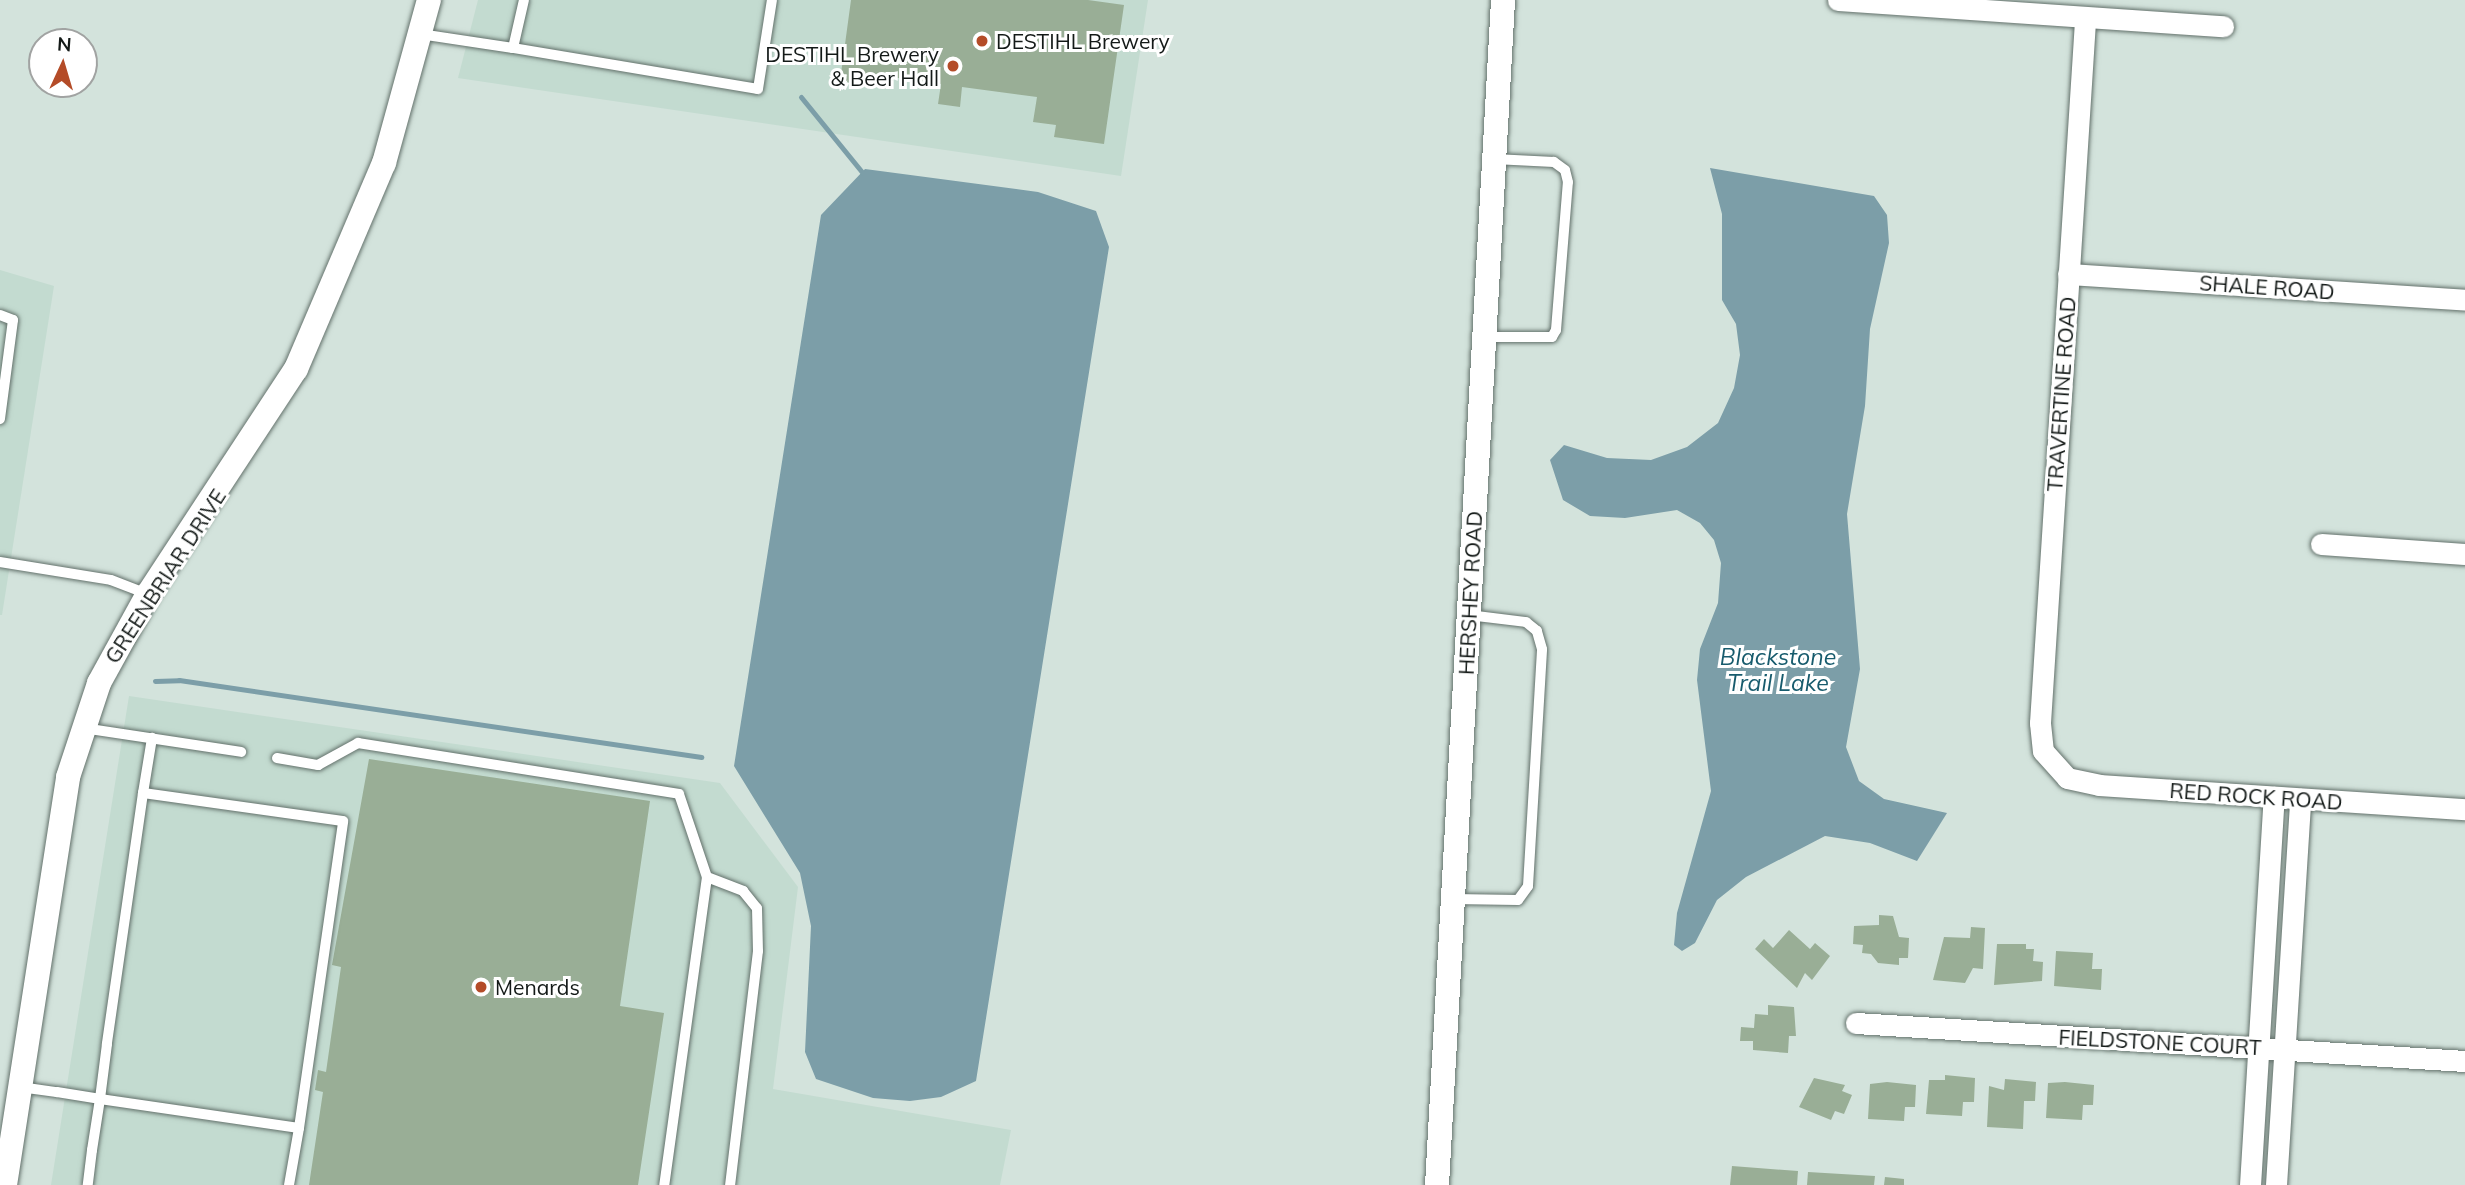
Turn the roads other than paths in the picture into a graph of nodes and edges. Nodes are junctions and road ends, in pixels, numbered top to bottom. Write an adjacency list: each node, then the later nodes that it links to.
1 (429, 0): 8 (street, GREENBRIAR DRIVE)
2 (524, 0): 9 (lane)
3 (772, 0): 9 (lane)
4 (1503, 0): 10 (street, HERSHEY ROAD)
5 (1838, 0): 6 (street)
6 (2085, 21): 7 (street); 11 (street, TRAVERTINE ROAD)
7 (2223, 26)
8 (420, 34): 9 (lane); 19 (street, GREENBRIAR DRIVE)
9 (513, 48)
10 (1494, 159): 14 (street, HERSHEY ROAD); 14 (lane)
11 (2068, 274): 12 (street, SHALE ROAD); 25 (street, TRAVERTINE ROAD)
12 (2465, 300)
13 (0, 315): 15 (lane)
14 (1485, 337): 20 (street, HERSHEY ROAD)
15 (0, 419)
16 (2321, 544): 17 (street)
17 (2465, 554)
18 (0, 562): 19 (lane)
19 (148, 594): 21 (street, GREENBRIAR DRIVE)
20 (1469, 615): 31 (street, HERSHEY ROAD); 31 (lane)
21 (83, 728): 22 (lane); 36 (street, GREENBRIAR DRIVE)
22 (152, 738): 23 (lane); 26 (lane)
23 (241, 752)
24 (277, 758): 30 (lane)
25 (2052, 765): 27 (street, RED ROCK ROAD)
26 (143, 793): 37 (lane); 38 (lane)
27 (2274, 797): 28 (street, RED ROCK ROAD); 33 (street)
28 (2300, 799): 29 (street, RED ROCK ROAD); 34 (street)
29 (2465, 809)
30 (707, 877): 42 (lane); 43 (lane)
31 (1453, 899): 44 (street, HERSHEY ROAD)
32 (1856, 1023): 33 (street, FIELDSTONE COURT)
33 (2259, 1048): 34 (street, FIELDSTONE COURT); 45 (street)
34 (2285, 1049): 35 (street, FIELDSTONE COURT); 46 (street)
35 (2465, 1061)
36 (20, 1087): 37 (lane); 39 (street, GREENBRIAR DRIVE)
37 (100, 1099): 38 (lane); 40 (lane)
38 (299, 1128): 41 (lane)
39 (5, 1185)
40 (88, 1185)
41 (289, 1185)
42 (664, 1185)
43 (730, 1185)
44 (1437, 1185)
45 (2250, 1185)
46 (2276, 1185)

